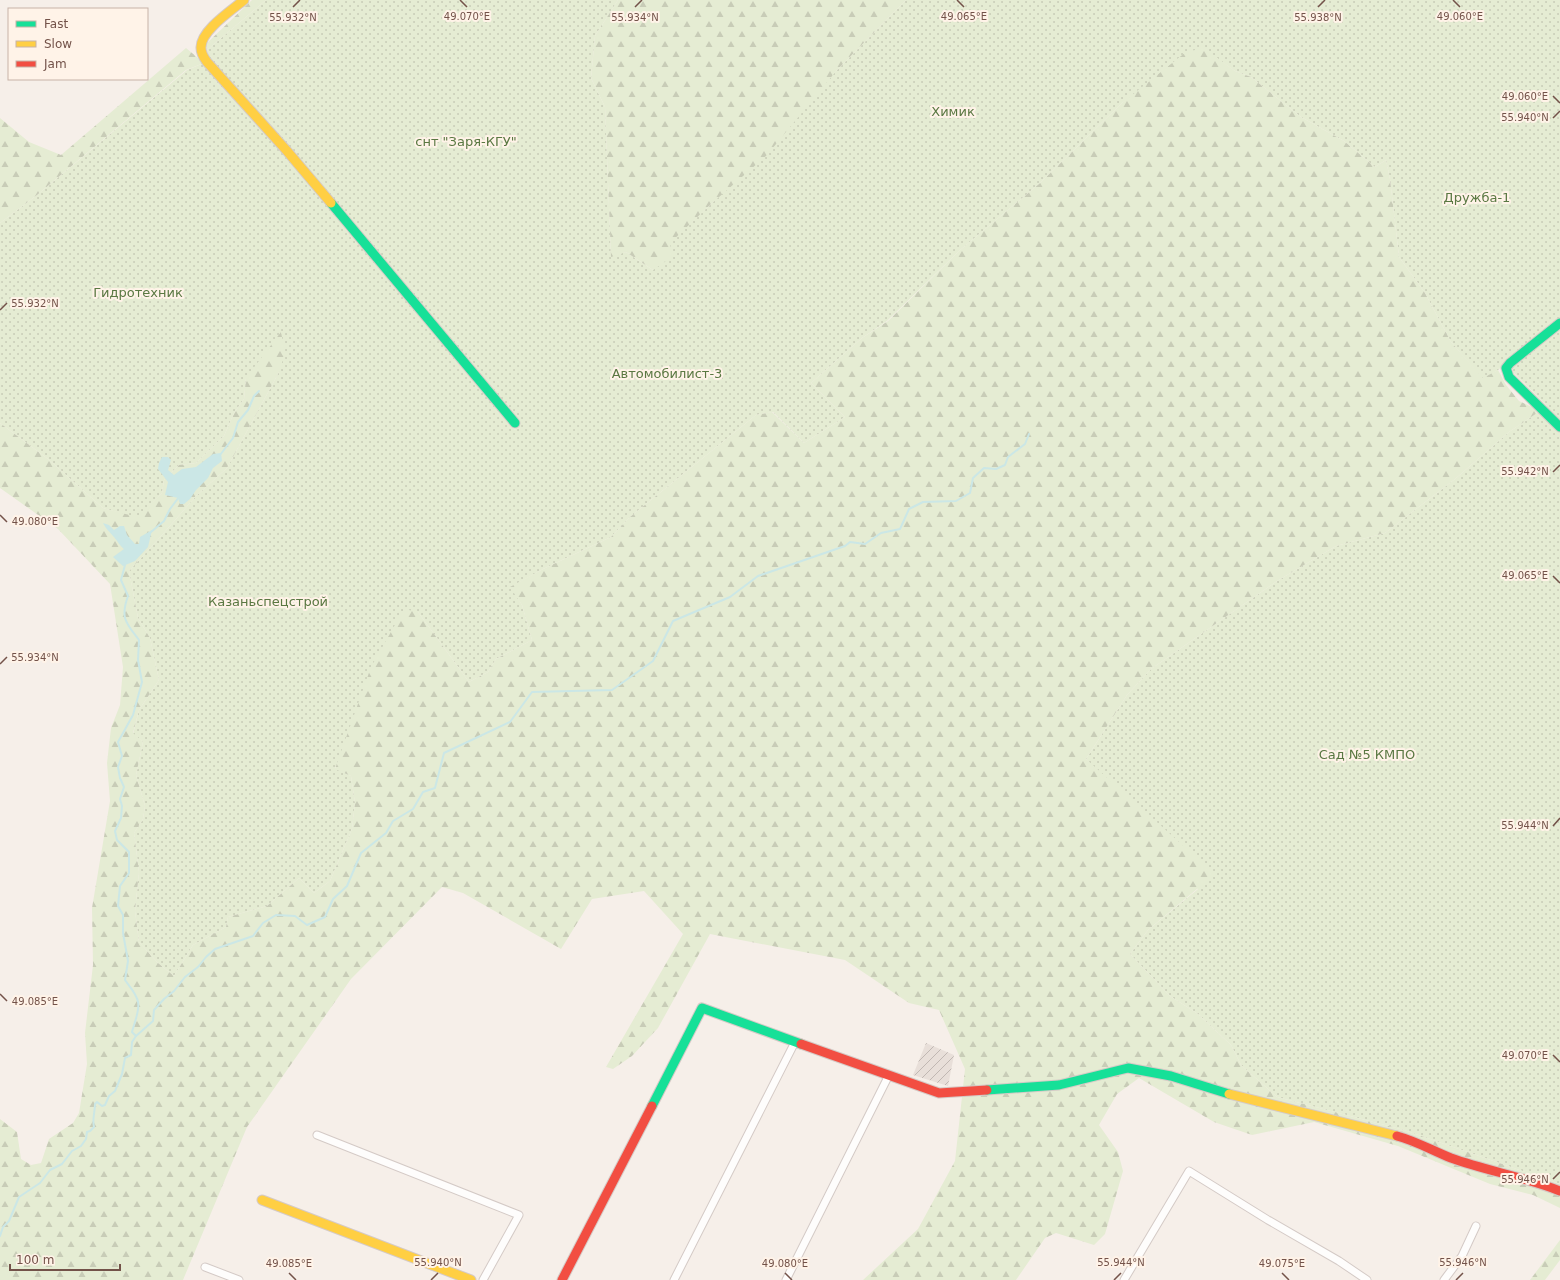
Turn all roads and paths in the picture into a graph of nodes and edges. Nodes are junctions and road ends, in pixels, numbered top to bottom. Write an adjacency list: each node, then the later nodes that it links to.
1 (244, 0): 3 (street)
2 (1560, 322): 4 (street)
3 (515, 423)
4 (1560, 427)
5 (795, 1042): 6 (street); 15 (street); 16 (street)
6 (889, 1075): 8 (street); 17 (street)
7 (317, 1135): 14 (street)
8 (1560, 1190)
9 (262, 1200): 13 (street)
10 (1476, 1226): 20 (street)
11 (205, 1267): 12 (street)
12 (239, 1280)
13 (471, 1280)
14 (483, 1280)
15 (562, 1280)
16 (674, 1280)
17 (786, 1280)
18 (1124, 1280): 19 (street)
19 (1366, 1280)
20 (1444, 1280)

